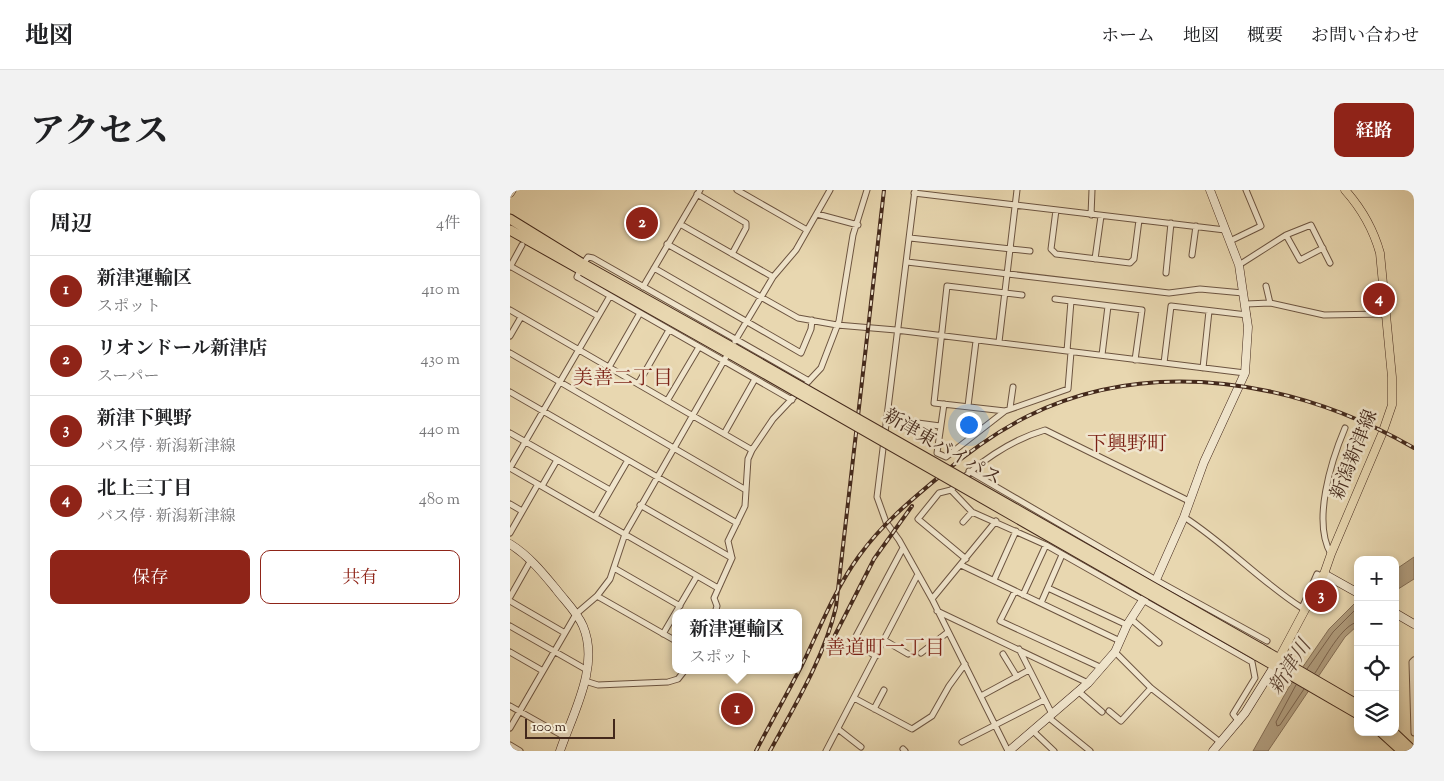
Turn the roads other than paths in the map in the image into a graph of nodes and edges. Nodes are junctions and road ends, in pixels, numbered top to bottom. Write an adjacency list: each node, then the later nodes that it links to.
1 (830, 190): 13 (street)
2 (867, 190): 20 (street)
3 (1016, 190): 11 (street)
4 (1092, 190): 14 (street)
5 (1210, 190): 24 (street)
6 (1246, 190): 27 (street)
7 (1345, 190): 60 (main road, 新潟新津線)
8 (740, 191): 23 (street)
9 (698, 192): 18 (street); 33 (street)
10 (914, 192): 11 (street); 26 (street)
11 (1014, 205): 12 (street); 31 (street)
12 (1056, 210): 14 (street); 35 (street)
13 (817, 214): 20 (street); 23 (street)
14 (1091, 215): 15 (street)
15 (1101, 216): 17 (street); 35 (street)
16 (510, 219): 40 (highway, 新津東バイパス)
17 (1140, 220): 19 (street); 35 (street)
18 (680, 224): 28 (street); 33 (street)
19 (1171, 224): 21 (street); 42 (street)
20 (858, 225): 66 (street)
21 (1196, 226): 24 (street); 34 (street)
22 (510, 230): 40 (highway, 新津東バイパス)
23 (807, 230): 44 (street)
24 (1225, 230): 27 (street)
25 (1286, 235): 30 (street); 30 (street); 38 (street)
26 (910, 238): 31 (street); 36 (street)
27 (1230, 241): 38 (street)
28 (667, 244): 41 (street); 51 (street)
29 (522, 245): 39 (street)
30 (1323, 248): 37 (street)
31 (1011, 251): 32 (street); 43 (street)
32 (1030, 251)
33 (732, 254): 44 (street)
34 (1192, 255)
35 (1095, 259)
36 (907, 262): 43 (street); 68 (street)
37 (1330, 263)
38 (1239, 264): 48 (street)
39 (510, 266): 62 (street)
40 (582, 267): 46 (street); 50 (street); 75 (highway, 新津東バイパス)
41 (654, 268): 46 (street); 65 (street)
42 (1166, 272)
43 (1008, 274): 47 (street); 48 (street)
44 (773, 277): 51 (street)
45 (1266, 286): 54 (street)
46 (643, 287): 75 (street)
47 (1005, 293): 49 (street); 70 (street); 72 (street)
48 (1243, 293): 55 (street)
49 (1022, 295)
50 (610, 296): 59 (street); 62 (street)
51 (762, 297): 64 (street); 65 (street)
52 (1055, 299): 53 (street)
53 (1071, 301): 56 (street); 76 (street)
54 (1270, 303): 55 (street); 60 (street)
55 (1246, 304): 61 (street)
56 (1108, 306): 78 (street); 79 (street)
57 (510, 310): 63 (street)
58 (1209, 311): 61 (street); 80 (street); 82 (street)
59 (640, 313): 67 (street); 81 (street)
60 (1386, 314): 130 (main road, 新潟新津線)
61 (1247, 315): 83 (street)
62 (598, 316): 74 (street)
63 (521, 317): 69 (street); 74 (street)
64 (812, 320): 65 (street); 66 (street)
65 (747, 322): 75 (street)
66 (837, 325): 68 (street); 85 (street)
67 (669, 330): 73 (street); 87 (street)
68 (896, 330): 70 (street); 97 (street)
69 (510, 336)
70 (941, 336): 71 (street); 92 (street)
71 (976, 340): 72 (street); 93 (street)
72 (999, 342): 76 (street)
73 (699, 347): 75 (street); 91 (street)
74 (578, 350): 81 (street); 86 (street)
75 (731, 351): 84 (street); 85 (street); 96 (street); 180 (highway, 新津東バイパス, bridge)
76 (1069, 351): 78 (street); 94 (street)
77 (510, 353): 86 (street)
78 (1102, 355): 79 (street)
79 (1135, 360): 80 (street)
80 (1164, 363): 82 (street)
81 (609, 367): 87 (street)
82 (1204, 368): 83 (street)
83 (1245, 373): 114 (street)
84 (755, 379): 90 (street); 101 (street)
85 (809, 381): 90 (street)
86 (560, 382): 95 (street); 103 (street)
87 (638, 384): 91 (street)
88 (1013, 387): 94 (street)
89 (510, 392): 95 (street)
90 (792, 400): 104 (street)
91 (668, 401): 96 (street)
92 (944, 404): 93 (street); 98 (street)
93 (968, 406): 94 (street)
94 (1008, 410): 98 (street)
95 (543, 411): 102 (street); 106 (street)
96 (692, 416): 101 (street); 103 (street)
97 (888, 419): 98 (street); 129 (street)
98 (940, 426)
99 (1345, 428): 130 (street)
100 (510, 433): 102 (street)
101 (724, 434): 104 (street)
102 (525, 442): 105 (street); 107 (street)
103 (674, 448): 109 (street); 112 (street)
104 (752, 450): 112 (street)
105 (557, 460): 110 (street); 111 (street)
106 (628, 460): 109 (street); 111 (street)
107 (510, 468): 110 (street)
108 (969, 471): 113 (street); 114 (street); 141 (street)
109 (657, 477): 116 (street); 121 (street)
110 (540, 485): 117 (street); 119 (street)
111 (610, 490): 119 (street)
112 (746, 490): 121 (street)
113 (951, 490): 118 (street); 134 (street)
114 (1189, 501): 120 (street)
115 (510, 504): 117 (street)
116 (640, 505): 126 (street); 132 (street)
117 (522, 511): 125 (street)
118 (972, 512): 122 (street); 123 (street)
119 (595, 516): 126 (street)
120 (1184, 517): 139 (street); 141 (street)
121 (737, 522): 132 (street)
122 (963, 522)
123 (996, 522): 124 (street); 134 (street)
124 (1016, 532): 128 (street); 140 (street)
125 (510, 533)
126 (624, 534): 136 (street); 137 (street)
127 (510, 544): 133 (street)
128 (1046, 545): 131 (street); 146 (street)
129 (904, 548): 138 (street); 178 (street)
130 (1330, 554): 139 (main road, 新潟新津線)
131 (1062, 555): 143 (street); 151 (street)
132 (732, 558): 142 (street)
133 (532, 560): 148 (street); 157 (street)
134 (966, 560): 135 (street)
135 (961, 566): 140 (street); 149 (street)
136 (614, 568): 147 (street); 153 (street)
137 (697, 576): 142 (street); 153 (street)
138 (917, 576): 149 (street); 167 (street)
139 (1324, 576): 145 (street); 180 (main road, 新潟新津線)
140 (994, 580): 144 (street)
141 (1156, 580): 151 (street); 169 (street)
142 (718, 588): 155 (street)
143 (1048, 588): 152 (street); 160 (street)
144 (1015, 591): 146 (street); 183 (street)
145 (1354, 591)
146 (1023, 594): 152 (street)
147 (597, 596): 157 (street); 165 (street)
148 (510, 598)
149 (932, 599): 156 (street)
150 (510, 601): 164 (street)
151 (1143, 601): 160 (street); 206 (street)
152 (1041, 603): 168 (street)
153 (680, 606): 154 (street)
154 (678, 609)
155 (716, 609)
156 (936, 611): 163 (street); 171 (street)
157 (576, 614): 164 (street); 184 (street)
158 (1399, 616): 161 (street)
159 (672, 619): 165 (street)
160 (1129, 622): 168 (street); 170 (street)
161 (1414, 624)
162 (510, 626): 172 (street)
163 (948, 632): 175 (street); 182 (street)
164 (565, 633): 172 (street)
165 (663, 634): 166 (street)
166 (672, 639)
167 (884, 640): 176 (street); 178 (street)
168 (1120, 640): 173 (street)
169 (1267, 641)
170 (1159, 642)
171 (1019, 649): 185 (street); 190 (street)
172 (554, 651): 184 (street); 186 (street)
173 (1115, 652): 183 (street); 191 (street)
174 (512, 653): 179 (street); 186 (street)
175 (921, 653)
176 (908, 654)
177 (1004, 654): 188 (street)
178 (876, 656): 196 (street)
179 (510, 660)
180 (1277, 662): 194 (highway, 新津東バイパス); 206 (street)
181 (1413, 662): 211 (street)
182 (965, 664): 195 (street); 200 (street)
183 (1102, 668): 190 (street)
184 (587, 670): 189 (street)
185 (1029, 670): 188 (street); 197 (street)
186 (543, 671): 203 (street)
187 (682, 674): 189 (street)
188 (1017, 677): 195 (street)
189 (585, 681): 214 (street)
190 (1088, 683): 193 (street)
191 (1151, 688): 201 (street); 216 (street)
192 (884, 690): 200 (street)
193 (1078, 690): 204 (street); 205 (street)
194 (1324, 690): 198 (highway); 202 (highway)
195 (980, 696): 207 (street)
196 (854, 698): 200 (street); 209 (street)
197 (1044, 700): 205 (street); 207 (street)
198 (1354, 704)
199 (510, 706): 203 (street)
200 (874, 709)
201 (1109, 710)
202 (1354, 711)
203 (520, 712): 208 (street); 214 (street)
204 (1102, 712)
205 (1050, 716): 210 (street); 225 (street)
206 (1239, 722): 216 (street)
207 (995, 726): 215 (street); 223 (street)
208 (510, 728)
209 (838, 729): 218 (street); 222 (street)
210 (1033, 731): 223 (street); 224 (street)
211 (1414, 733)
212 (1388, 736): 219 (highway)
213 (1397, 736): 219 (highway)
214 (565, 738): 221 (street)
215 (962, 742)
216 (1220, 742): 226 (street)
217 (510, 745): 220 (street)
218 (861, 747)
219 (1410, 749)
220 (520, 751)
221 (560, 751)
222 (826, 751)
223 (1009, 751)
224 (1054, 751)
225 (1090, 751)
226 (1213, 751)

